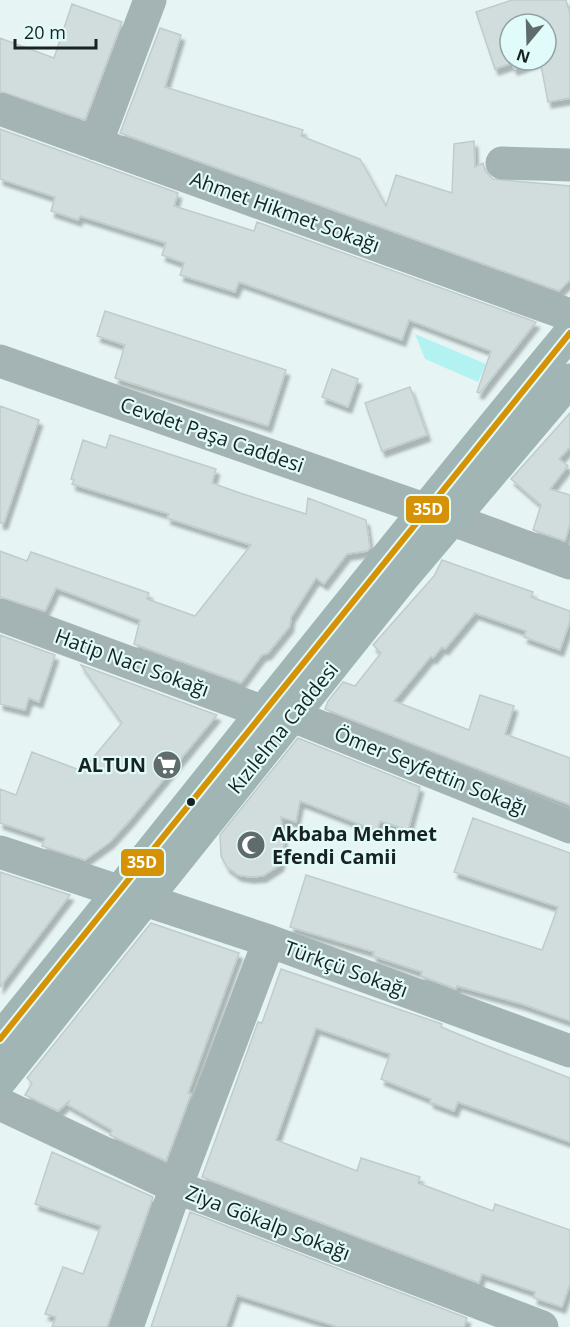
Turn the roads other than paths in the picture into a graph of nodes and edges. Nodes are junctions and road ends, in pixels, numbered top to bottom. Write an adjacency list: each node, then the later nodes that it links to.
1 (150, 0): 3 (street)
2 (0, 109): 3 (street, Ahmet Hikmet Sokağı)
3 (96, 144): 6 (street, Ahmet Hikmet Sokağı)
4 (502, 163): 5 (street)
5 (570, 165)
6 (570, 315)
7 (570, 333): 10 (main road, Kızılelma Caddesi)
8 (0, 361): 10 (street, Cevdet Paşa Caddesi)
9 (570, 380): 10 (main road, Kızılelma Caddesi)
10 (438, 514): 11 (street, Cevdet Paşa Caddesi); 13 (main road, Kızılelma Caddesi)
11 (570, 562)
12 (0, 615): 13 (street, Hatip Naci Sokağı)
13 (278, 714): 14 (street, Ömer Seyfettin Sokağı); 16 (main road, Kızılelma Caddesi)
14 (570, 827)
15 (0, 852): 16 (street, Türkçü Sokağı)
16 (134, 895): 17 (street, Türkçü Sokağı); 18 (main road, Kızılelma Caddesi); 20 (main road, Kızılelma Caddesi)
17 (269, 941): 19 (street, Türkçü Sokağı); 22 (street)
18 (0, 1039)
19 (570, 1051)
20 (0, 1081)
21 (0, 1104): 22 (street, Ziya Gökalp Sokağı)
22 (176, 1186): 23 (street, Ziya Gökalp Sokağı); 24 (street)
23 (494, 1319): 25 (street, Ziya Gökalp Sokağı)
24 (127, 1327)
25 (542, 1327)

